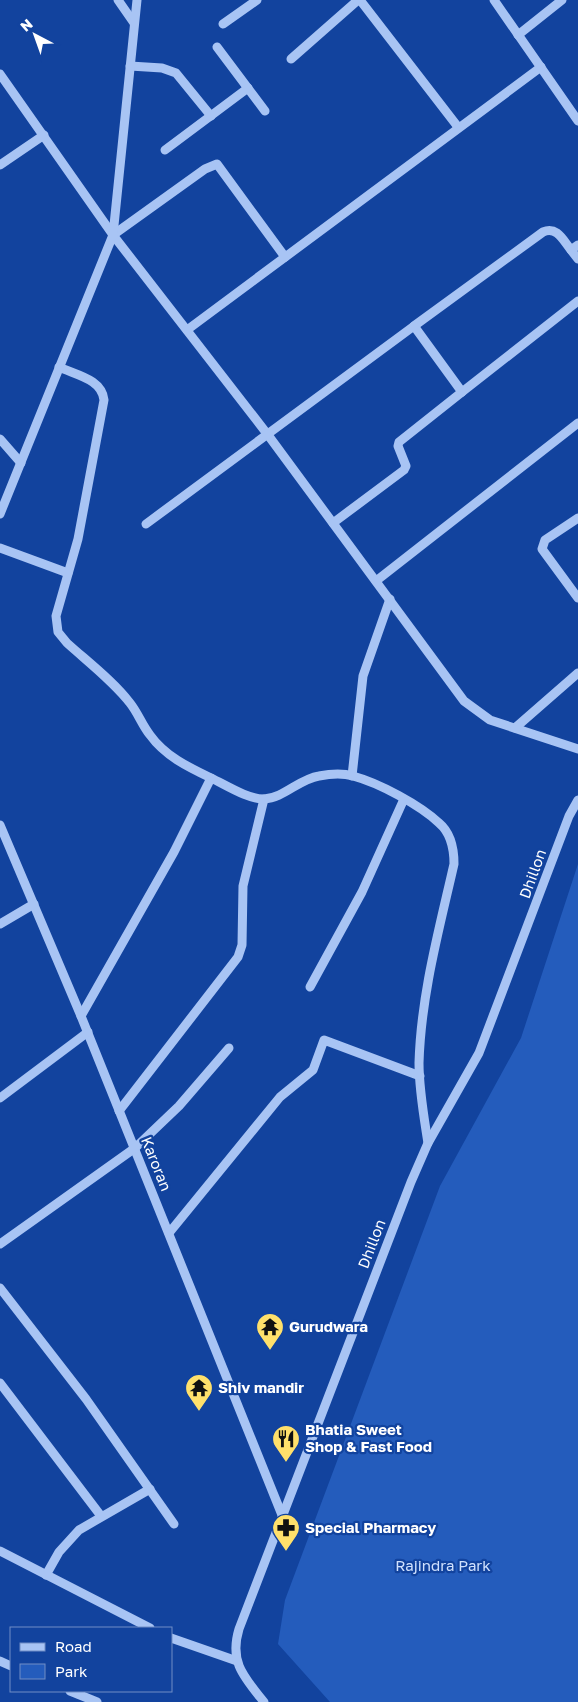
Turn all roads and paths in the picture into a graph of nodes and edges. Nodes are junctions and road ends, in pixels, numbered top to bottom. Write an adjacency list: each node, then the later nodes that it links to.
1 (118, 0): 7 (street)
2 (137, 0): 7 (street)
3 (257, 0): 8 (street)
4 (359, 0): 11 (street); 19 (street)
5 (494, 0): 9 (street)
6 (562, 0): 9 (street)
7 (134, 23): 12 (street)
8 (223, 24)
9 (518, 35): 13 (street)
10 (216, 47): 15 (street)
11 (291, 59)
12 (130, 66): 17 (street); 23 (street)
13 (541, 68): 18 (street); 19 (street)
14 (0, 74): 20 (street)
15 (248, 88): 16 (street); 17 (street)
16 (266, 111)
17 (211, 116): 21 (street)
18 (578, 121)
19 (458, 128): 25 (street)
20 (44, 135): 22 (street); 23 (street)
21 (165, 150)
22 (0, 165)
23 (113, 234): 25 (street); 29 (street); 30 (street)
24 (574, 247): 26 (street); 28 (street)
25 (285, 257): 29 (street)
26 (578, 260)
27 (578, 301): 31 (street)
28 (414, 326): 31 (street); 33 (street)
29 (186, 330): 33 (street)
30 (59, 367): 35 (street); 41 (street)
31 (462, 392): 38 (street)
32 (578, 422): 42 (street)
33 (268, 435): 38 (street); 39 (street)
34 (0, 439): 35 (street)
35 (20, 463): 36 (street)
36 (0, 514)
37 (578, 518): 43 (street)
38 (333, 523): 42 (street)
39 (146, 524)
40 (0, 548): 41 (street)
41 (68, 573): 49 (street)
42 (376, 581): 44 (street)
43 (577, 594)
44 (390, 599): 46 (street); 48 (street)
45 (578, 673): 46 (street)
46 (515, 728): 47 (street)
47 (578, 749)
48 (352, 776): 50 (street); 51 (street)
49 (211, 778): 50 (street); 57 (street)
50 (264, 799): 62 (street)
51 (404, 799): 56 (street); 60 (street)
52 (578, 800): 63 (street, Dhillon)
53 (0, 825): 54 (street, Karoran)
54 (34, 904): 55 (street); 57 (street, Karoran)
55 (0, 924)
56 (310, 987)
57 (82, 1016): 58 (street, Karoran)
58 (88, 1032): 61 (street); 62 (street, Karoran)
59 (229, 1048): 64 (street)
60 (420, 1076): 63 (street); 65 (street)
61 (0, 1098)
62 (119, 1111): 64 (street, Karoran)
63 (428, 1143): 70 (street, Dhillon)
64 (135, 1148): 65 (street, Karoran); 66 (street)
65 (169, 1233): 70 (street, Karoran)
66 (0, 1244)
67 (0, 1288): 69 (street)
68 (0, 1383): 71 (street)
69 (150, 1489): 71 (street); 72 (street)
70 (282, 1515): 77 (street, Dhillon)
71 (100, 1516): 74 (street)
72 (174, 1524)
73 (0, 1551): 74 (street)
74 (46, 1575): 75 (street)
75 (148, 1627)
76 (172, 1638): 77 (street)
77 (237, 1661): 80 (street)
78 (72, 1692): 79 (street)
79 (97, 1702)
80 (264, 1702)

